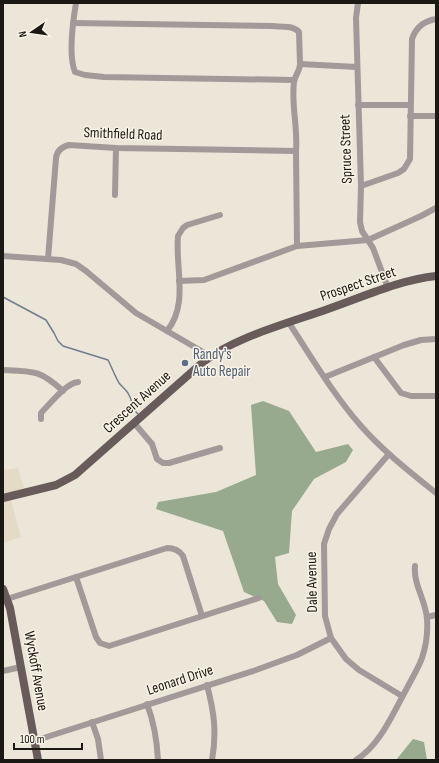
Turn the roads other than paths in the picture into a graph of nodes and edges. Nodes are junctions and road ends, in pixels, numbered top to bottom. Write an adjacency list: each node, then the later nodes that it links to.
1 (76, 3): 4 (street)
2 (358, 3): 6 (street, Spruce Street)
3 (436, 18): 9 (street)
4 (73, 23): 5 (street); 7 (street)
5 (300, 64): 6 (street); 7 (street)
6 (357, 66): 8 (street, Spruce Street)
7 (294, 80): 13 (street)
8 (358, 104): 9 (street); 14 (street, Spruce Street)
9 (410, 105): 10 (street)
10 (410, 116): 11 (street); 14 (street)
11 (436, 116)
12 (116, 148): 13 (street, Smithfield Road); 15 (street); 21 (street, Smithfield Road)
13 (296, 151): 19 (street)
14 (360, 186): 18 (street, Spruce Street)
15 (115, 195)
16 (436, 208): 18 (street)
17 (220, 215): 23 (street)
18 (368, 240): 19 (street); 24 (street, Spruce Street)
19 (297, 246): 23 (street)
20 (3, 256): 21 (street)
21 (48, 259): 26 (street)
22 (436, 276): 24 (main road, Prospect Street)
23 (179, 281): 26 (street)
24 (388, 288): 25 (main road, Prospect Street)
25 (289, 323): 28 (main road, Crescent Avenue); 31 (street)
26 (167, 331): 28 (street)
27 (436, 339): 29 (street)
28 (210, 356): 36 (main road, Crescent Avenue)
29 (374, 357): 31 (street); 34 (street)
30 (3, 370): 33 (street)
31 (325, 377): 38 (street)
32 (78, 382): 33 (street)
33 (63, 391): 35 (street)
34 (436, 396)
35 (41, 419)
36 (135, 424): 37 (street); 40 (main road, Crescent Avenue)
37 (220, 448)
38 (389, 454): 39 (street); 49 (street, Dale Avenue)
39 (436, 494)
40 (3, 498)
41 (415, 566): 48 (street)
42 (76, 577): 45 (street); 47 (street); 47 (street)
43 (3, 589): 45 (main road, Wyckoff Avenue)
44 (259, 598): 47 (street)
45 (7, 599): 50 (main road, Wyckoff Avenue)
46 (436, 615): 48 (street)
47 (202, 616)
48 (427, 617): 53 (street)
49 (331, 638): 52 (street, Leonard Drive); 53 (street, Dale Avenue)
50 (21, 667): 51 (street); 56 (main road, Wyckoff Avenue)
51 (3, 671)
52 (207, 685): 54 (street, Leonard Drive); 60 (street)
53 (402, 696): 61 (street)
54 (147, 704): 55 (street, Leonard Drive); 59 (street)
55 (92, 722): 56 (street, Leonard Drive); 58 (street)
56 (34, 741): 57 (main road, Wyckoff Avenue)
57 (38, 760)
58 (100, 760)
59 (158, 760)
60 (212, 760)
61 (356, 760)

